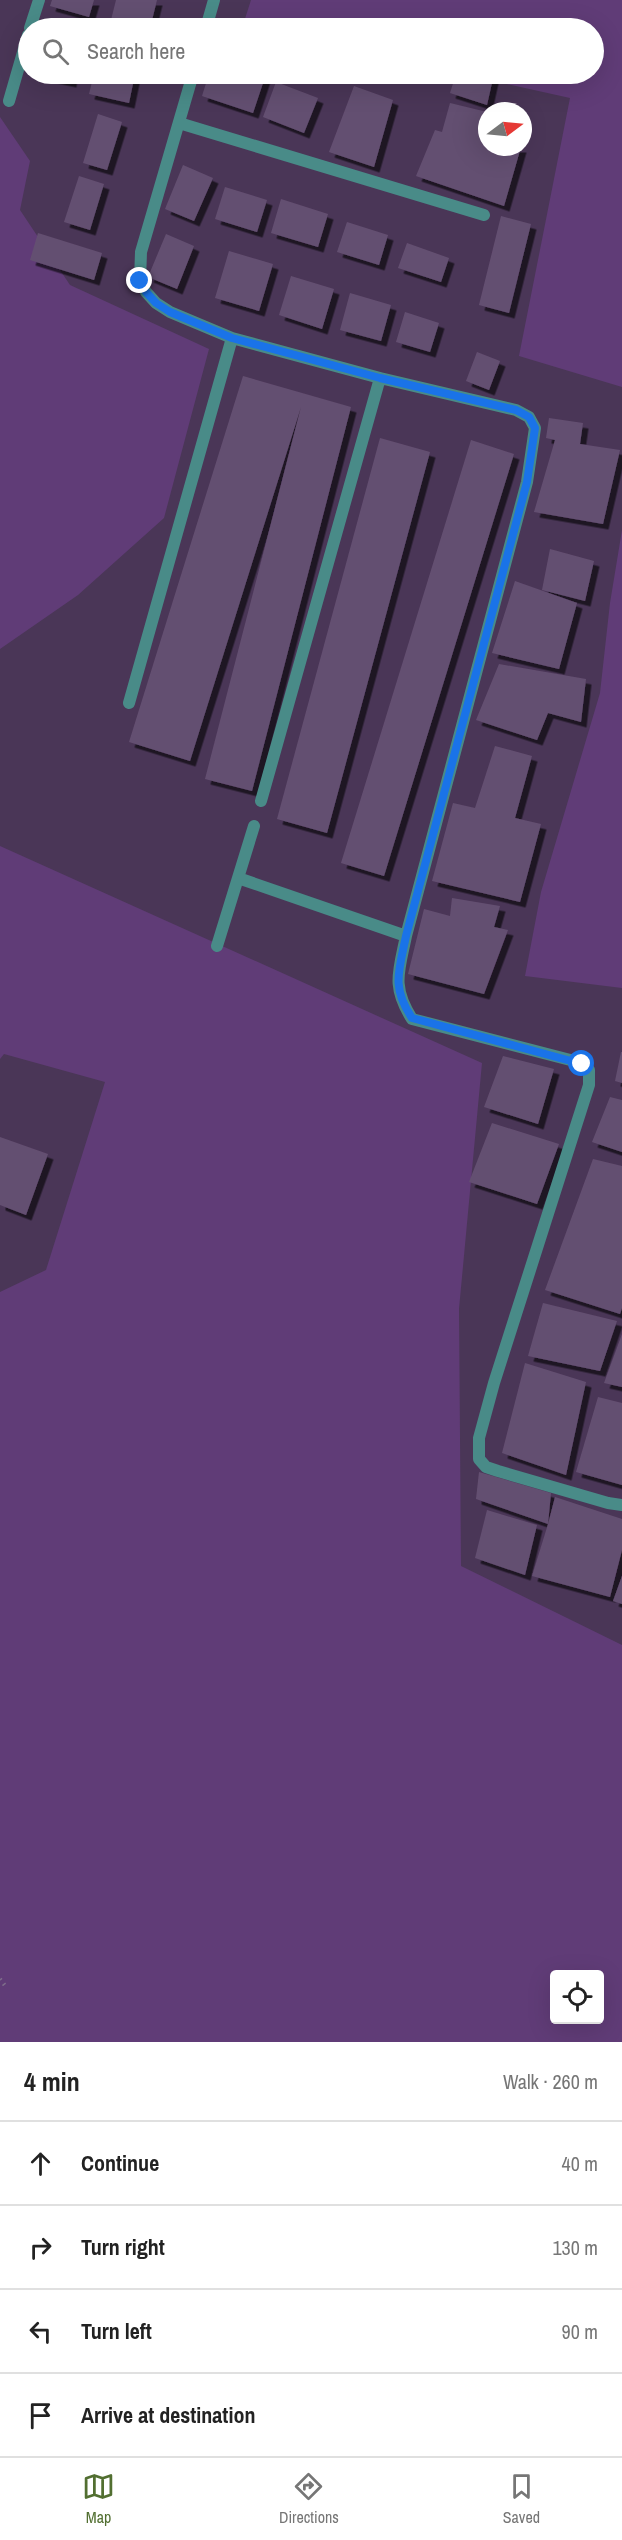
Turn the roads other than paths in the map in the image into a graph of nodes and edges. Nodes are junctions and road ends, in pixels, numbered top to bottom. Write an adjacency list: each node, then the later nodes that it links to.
1 (39, 0): 3 (street)
2 (214, 0): 4 (street)
3 (33, 18)
4 (209, 18)
5 (18, 70): 7 (street)
6 (190, 84): 8 (street)
7 (9, 101)
8 (179, 123): 9 (street); 10 (street)
9 (484, 215)
10 (232, 338): 11 (street); 12 (street)
11 (380, 378): 13 (street); 16 (street)
12 (129, 703)
13 (261, 801)
14 (254, 826): 15 (street)
15 (238, 878): 16 (street); 17 (street)
16 (406, 936): 18 (street)
17 (217, 946)
18 (622, 1505)

